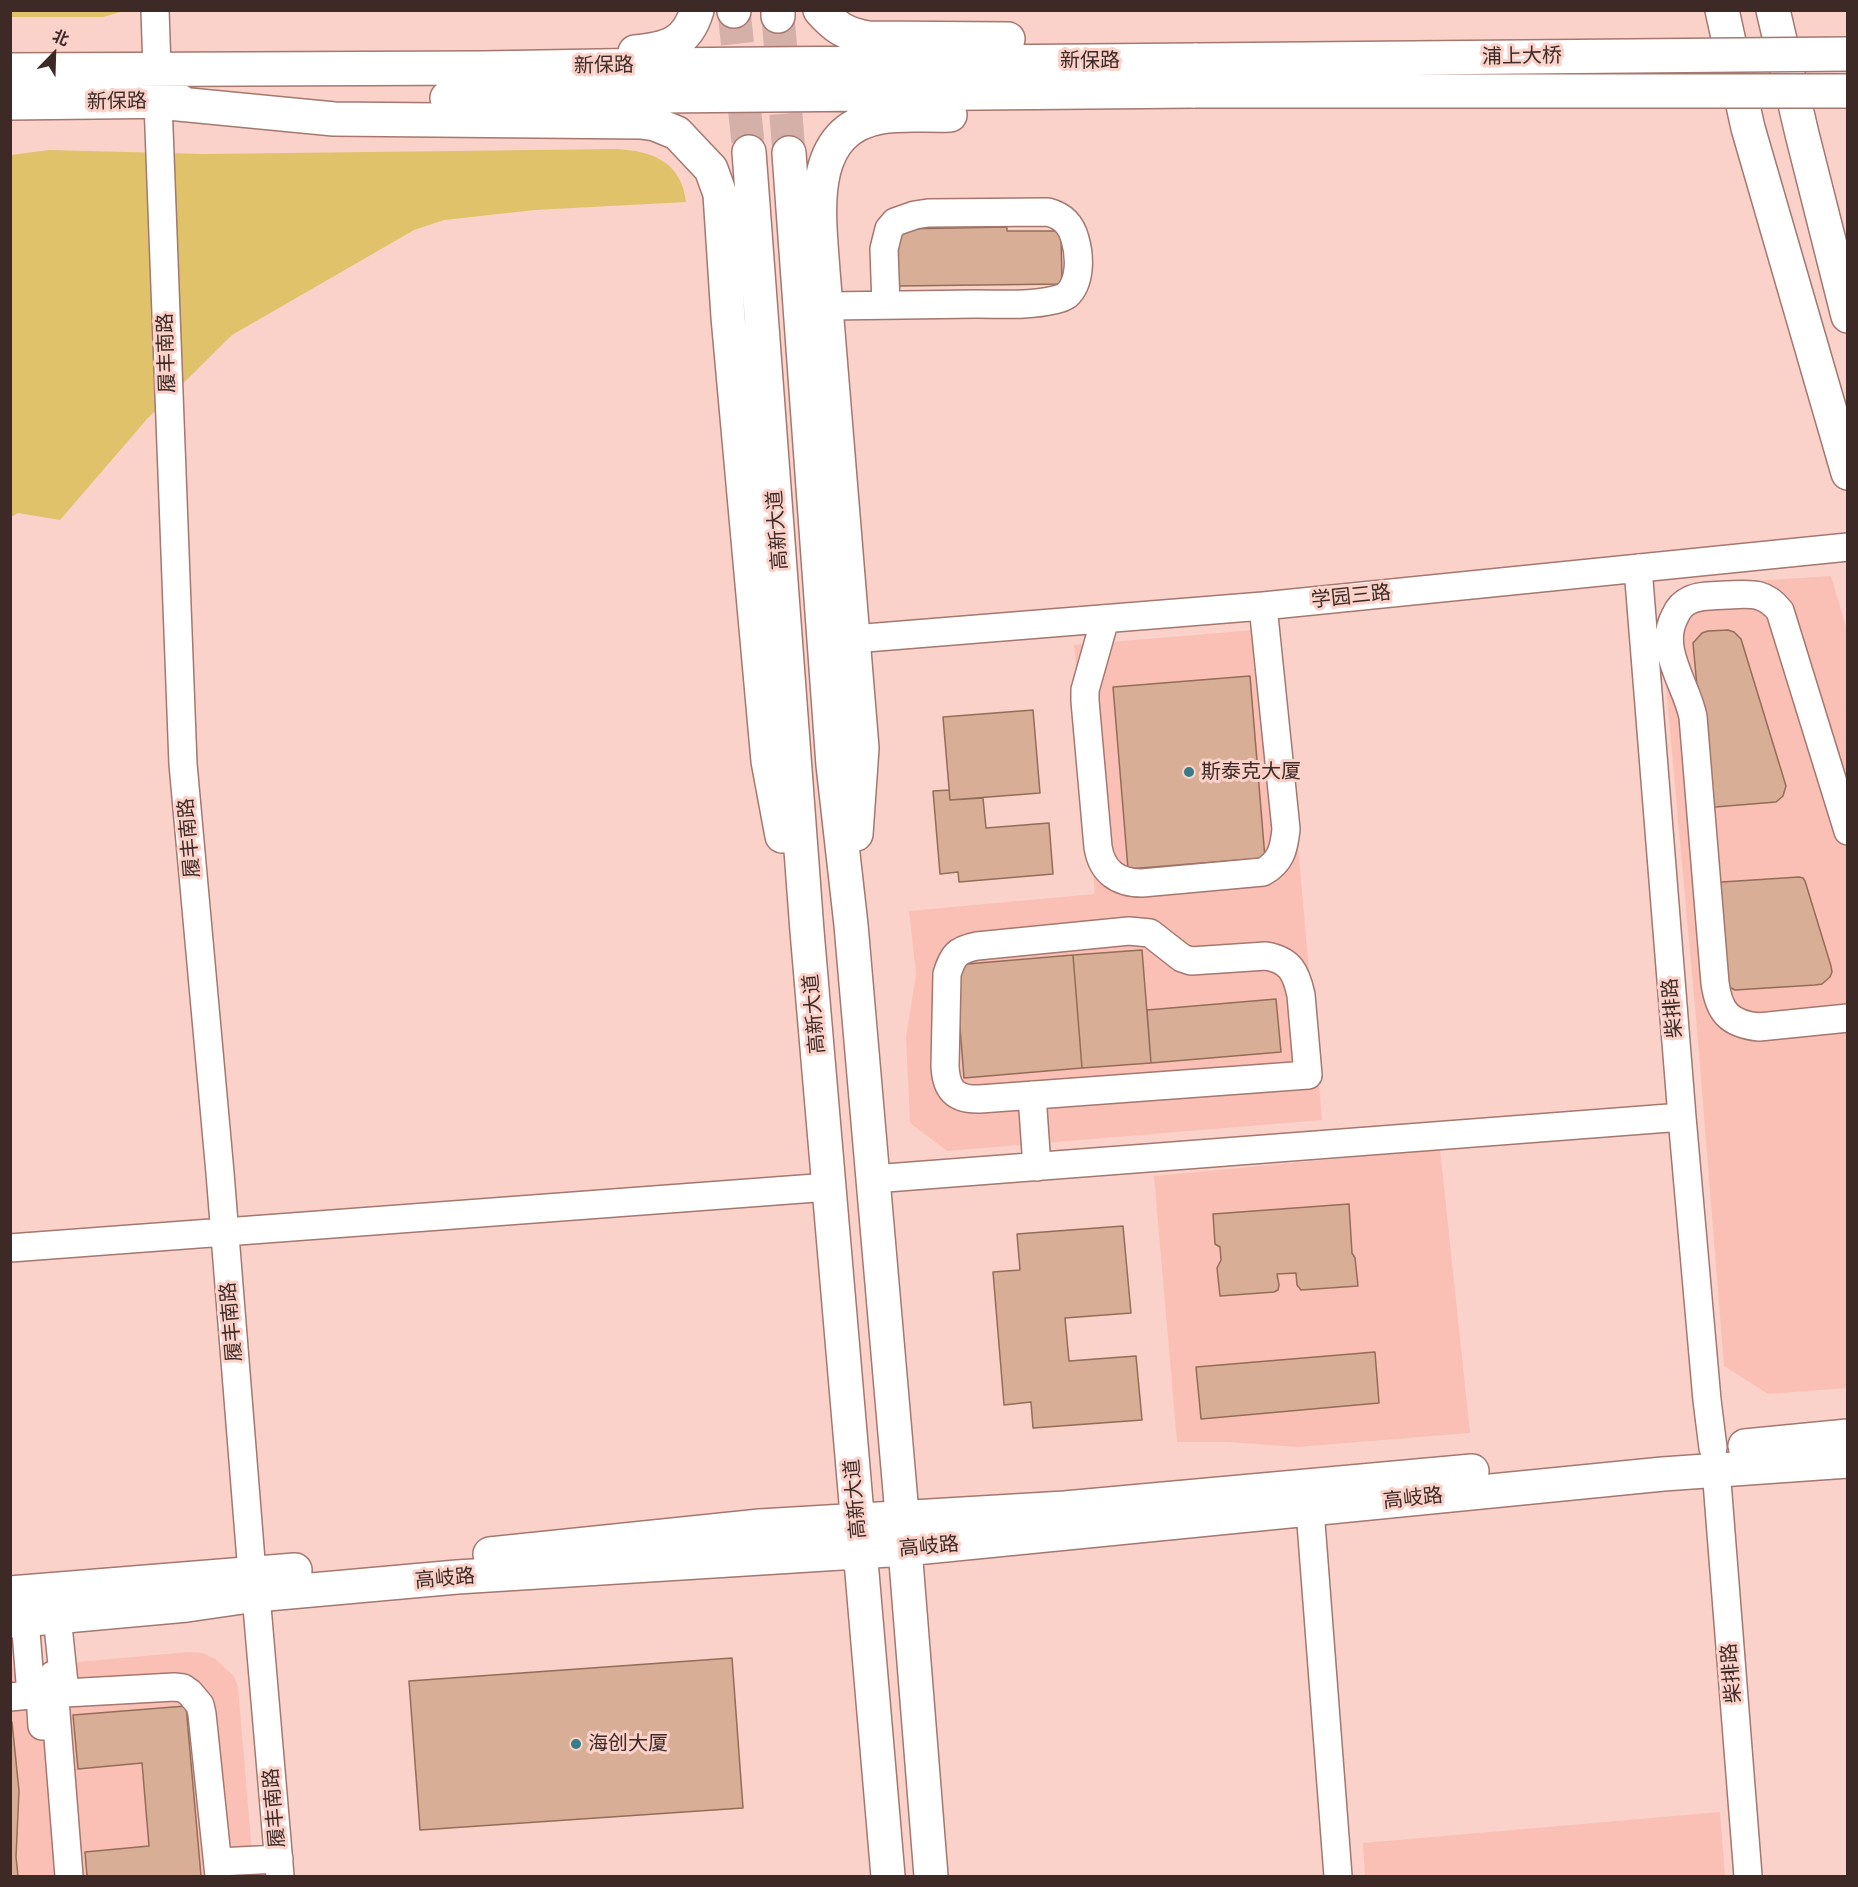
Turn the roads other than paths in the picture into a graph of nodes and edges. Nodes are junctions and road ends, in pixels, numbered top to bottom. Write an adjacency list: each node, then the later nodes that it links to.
1 (155, 10): 8 (street)
2 (697, 10): 7 (main road)
3 (820, 10): 10 (main road)
4 (1722, 10): 20 (main road)
5 (1773, 10): 19 (main road)
6 (1848, 54): 10 (main road, 浦上大桥, bridge)
7 (483, 68): 8 (main road, 新保路); 10 (main road, 新保路)
8 (157, 69): 9 (main road, 新保路)
9 (10, 70)
10 (1196, 75): 11 (main road, 新保路); 12 (main road, bridge)
11 (1077, 91): 13 (main road, 新保路); 18 (main road)
12 (1848, 91)
13 (158, 102): 14 (main road, 新保路); 30 (main road); 37 (street, 履丰南路)
14 (10, 103)
15 (749, 152): 30 (main road, 高新大道)
16 (789, 153): 29 (main road, 高新大道)
17 (886, 305): 17 (street); 18 (street)
18 (826, 306): 25 (main road)
19 (1848, 316)
20 (1848, 472)
21 (1848, 547): 22 (street, 学园三路)
22 (1638, 568): 23 (street, 学园三路); 28 (street, 柴排路)
23 (1263, 606): 24 (street, 学园三路); 24 (street)
24 (1105, 620): 25 (street, 学园三路)
25 (853, 639): 29 (main road)
26 (1846, 820): 27 (street)
27 (1702, 830): 28 (street); 31 (street)
28 (1659, 832): 33 (street, 柴排路)
29 (851, 925): 35 (main road, 高新大道)
30 (807, 931): 36 (main road, 高新大道)
31 (1848, 1018)
32 (1032, 1095): 32 (street); 34 (street)
33 (1682, 1118): 34 (street); 40 (street, 柴排路)
34 (1037, 1167): 35 (street)
35 (873, 1179): 43 (main road, 高新大道)
36 (829, 1188): 37 (street); 44 (main road, 高新大道)
37 (225, 1232): 38 (street); 47 (street, 履丰南路)
38 (10, 1248)
39 (1848, 1436): 40 (main road, 高岐路)
40 (1714, 1459): 41 (main road, 高岐路); 42 (main road, 高岐路); 43 (main road, 高岐路); 58 (street, 柴排路)
41 (1848, 1461)
42 (1310, 1510): 45 (main road, 高岐路); 57 (street)
43 (902, 1516): 44 (main road, 高岐路); 45 (main road, 高新大道)
44 (858, 1520): 46 (main road, 高新大道); 47 (main road, 高岐路)
45 (905, 1549): 46 (main road, 高岐路); 56 (main road, 高新大道)
46 (860, 1552): 47 (main road, 高岐路); 55 (main road, 高新大道)
47 (254, 1584): 48 (main road, 高岐路); 48 (main road, 高岐路); 51 (street, 履丰南路)
48 (30, 1613): 50 (street); 52 (street); 54 (street)
49 (10, 1650): 50 (street)
50 (19, 1696): 53 (street)
51 (280, 1868): 52 (street)
52 (219, 1869)
53 (53, 1876)
54 (69, 1876)
55 (888, 1876)
56 (931, 1876)
57 (1338, 1876)
58 (1748, 1876)

